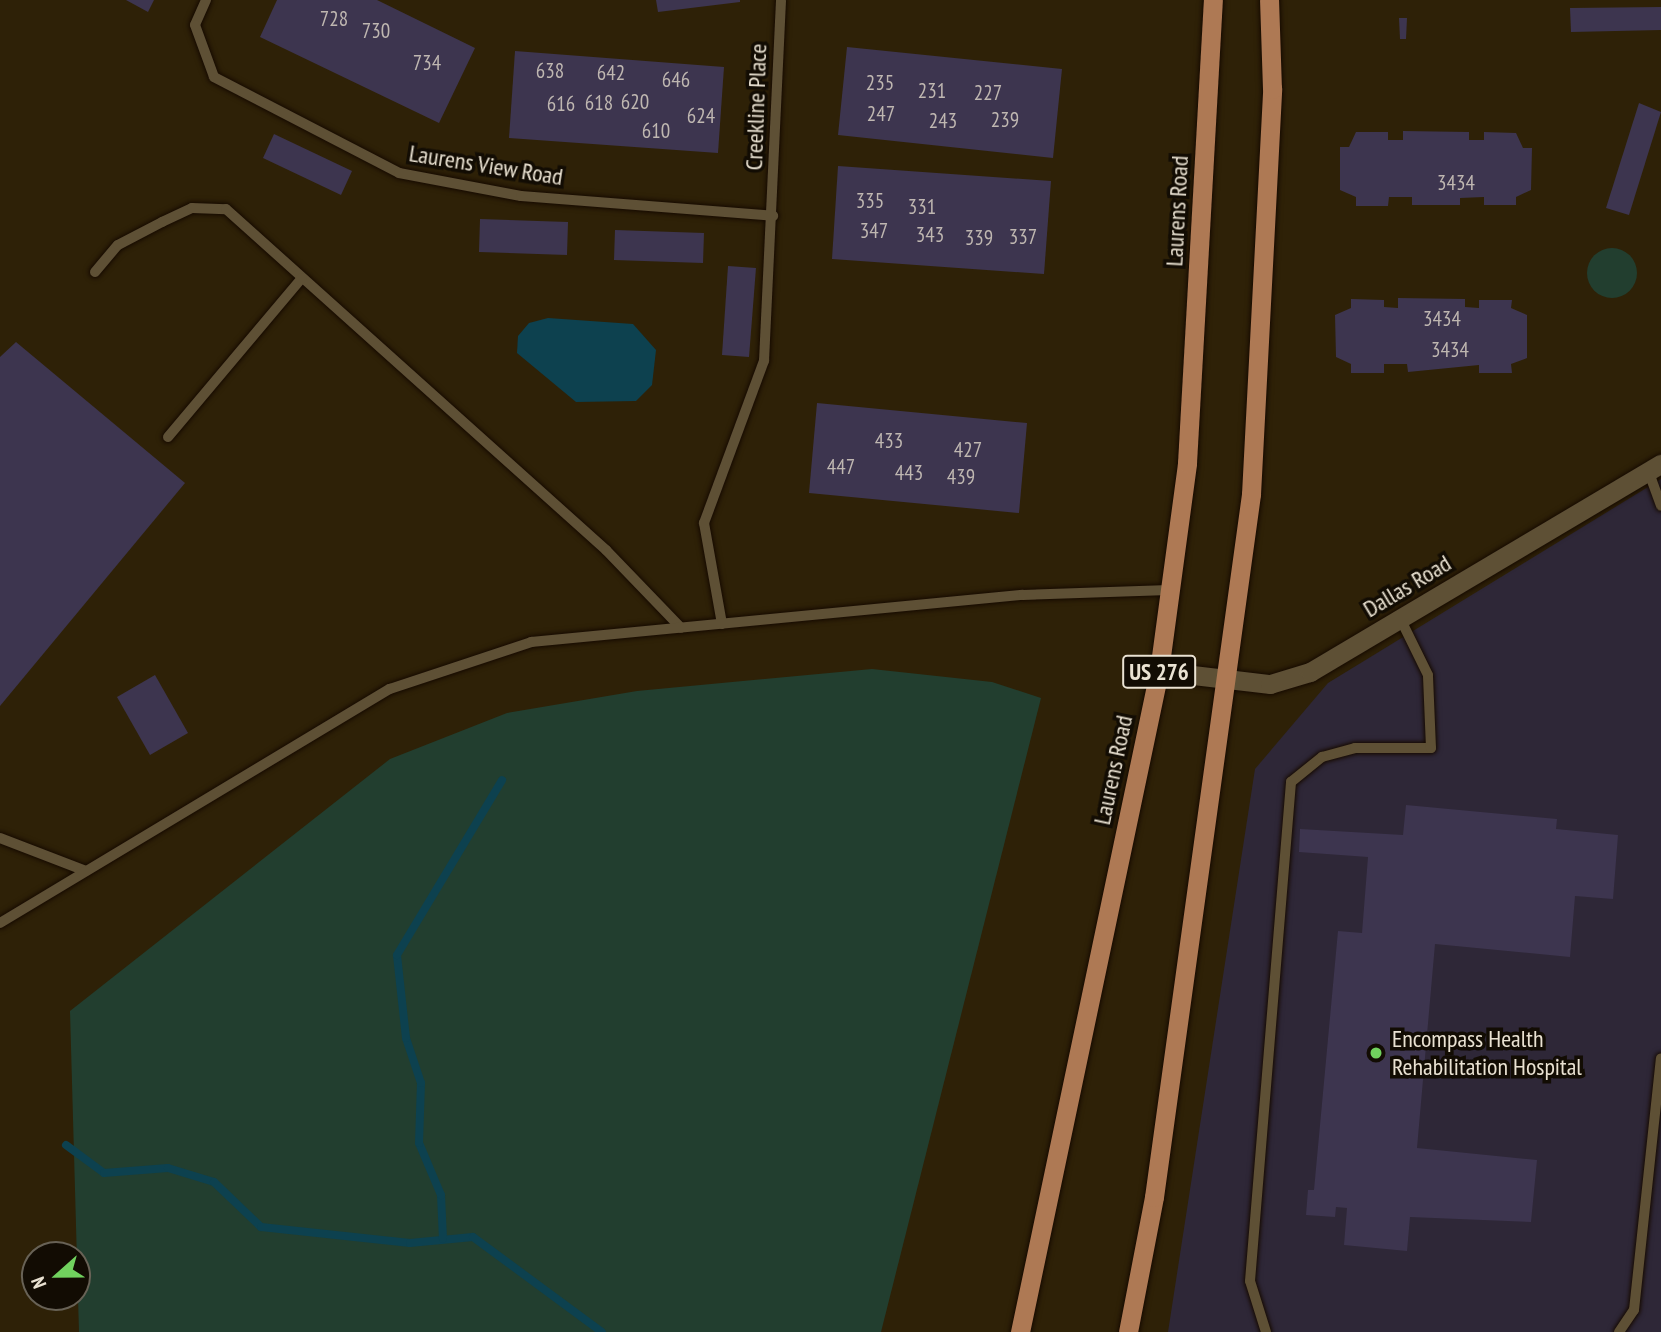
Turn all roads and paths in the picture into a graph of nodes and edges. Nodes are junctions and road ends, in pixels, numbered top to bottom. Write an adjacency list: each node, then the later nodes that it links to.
1 (206, 0): 5 (lane, Laurens View Road)
2 (781, 0): 5 (lane, Creekline Place)
3 (1213, 0): 11 (main road, Laurens Road / US 276)
4 (1269, 0): 16 (main road, US 276)
5 (773, 216): 13 (lane, Creekline Place)
6 (95, 272): 7 (lane)
7 (302, 278): 8 (lane); 14 (lane)
8 (168, 437)
9 (1655, 467): 10 (lane); 12 (street, Dallas Road)
10 (1661, 506)
11 (1169, 590): 13 (lane); 15 (main road, Laurens Road / US 276)
12 (1400, 618): 16 (street, Dallas Road); 23 (lane)
13 (722, 624): 14 (lane)
14 (681, 628): 18 (lane)
15 (1159, 671): 16 (street, Dallas Road); 21 (main road, Laurens Road / US 276)
16 (1227, 682): 22 (main road, US 276)
17 (0, 838): 18 (lane)
18 (86, 871): 19 (lane)
19 (0, 923)
20 (1661, 1058): 24 (lane)
21 (1020, 1332)
22 (1128, 1332)
23 (1266, 1332)
24 (1619, 1332)

